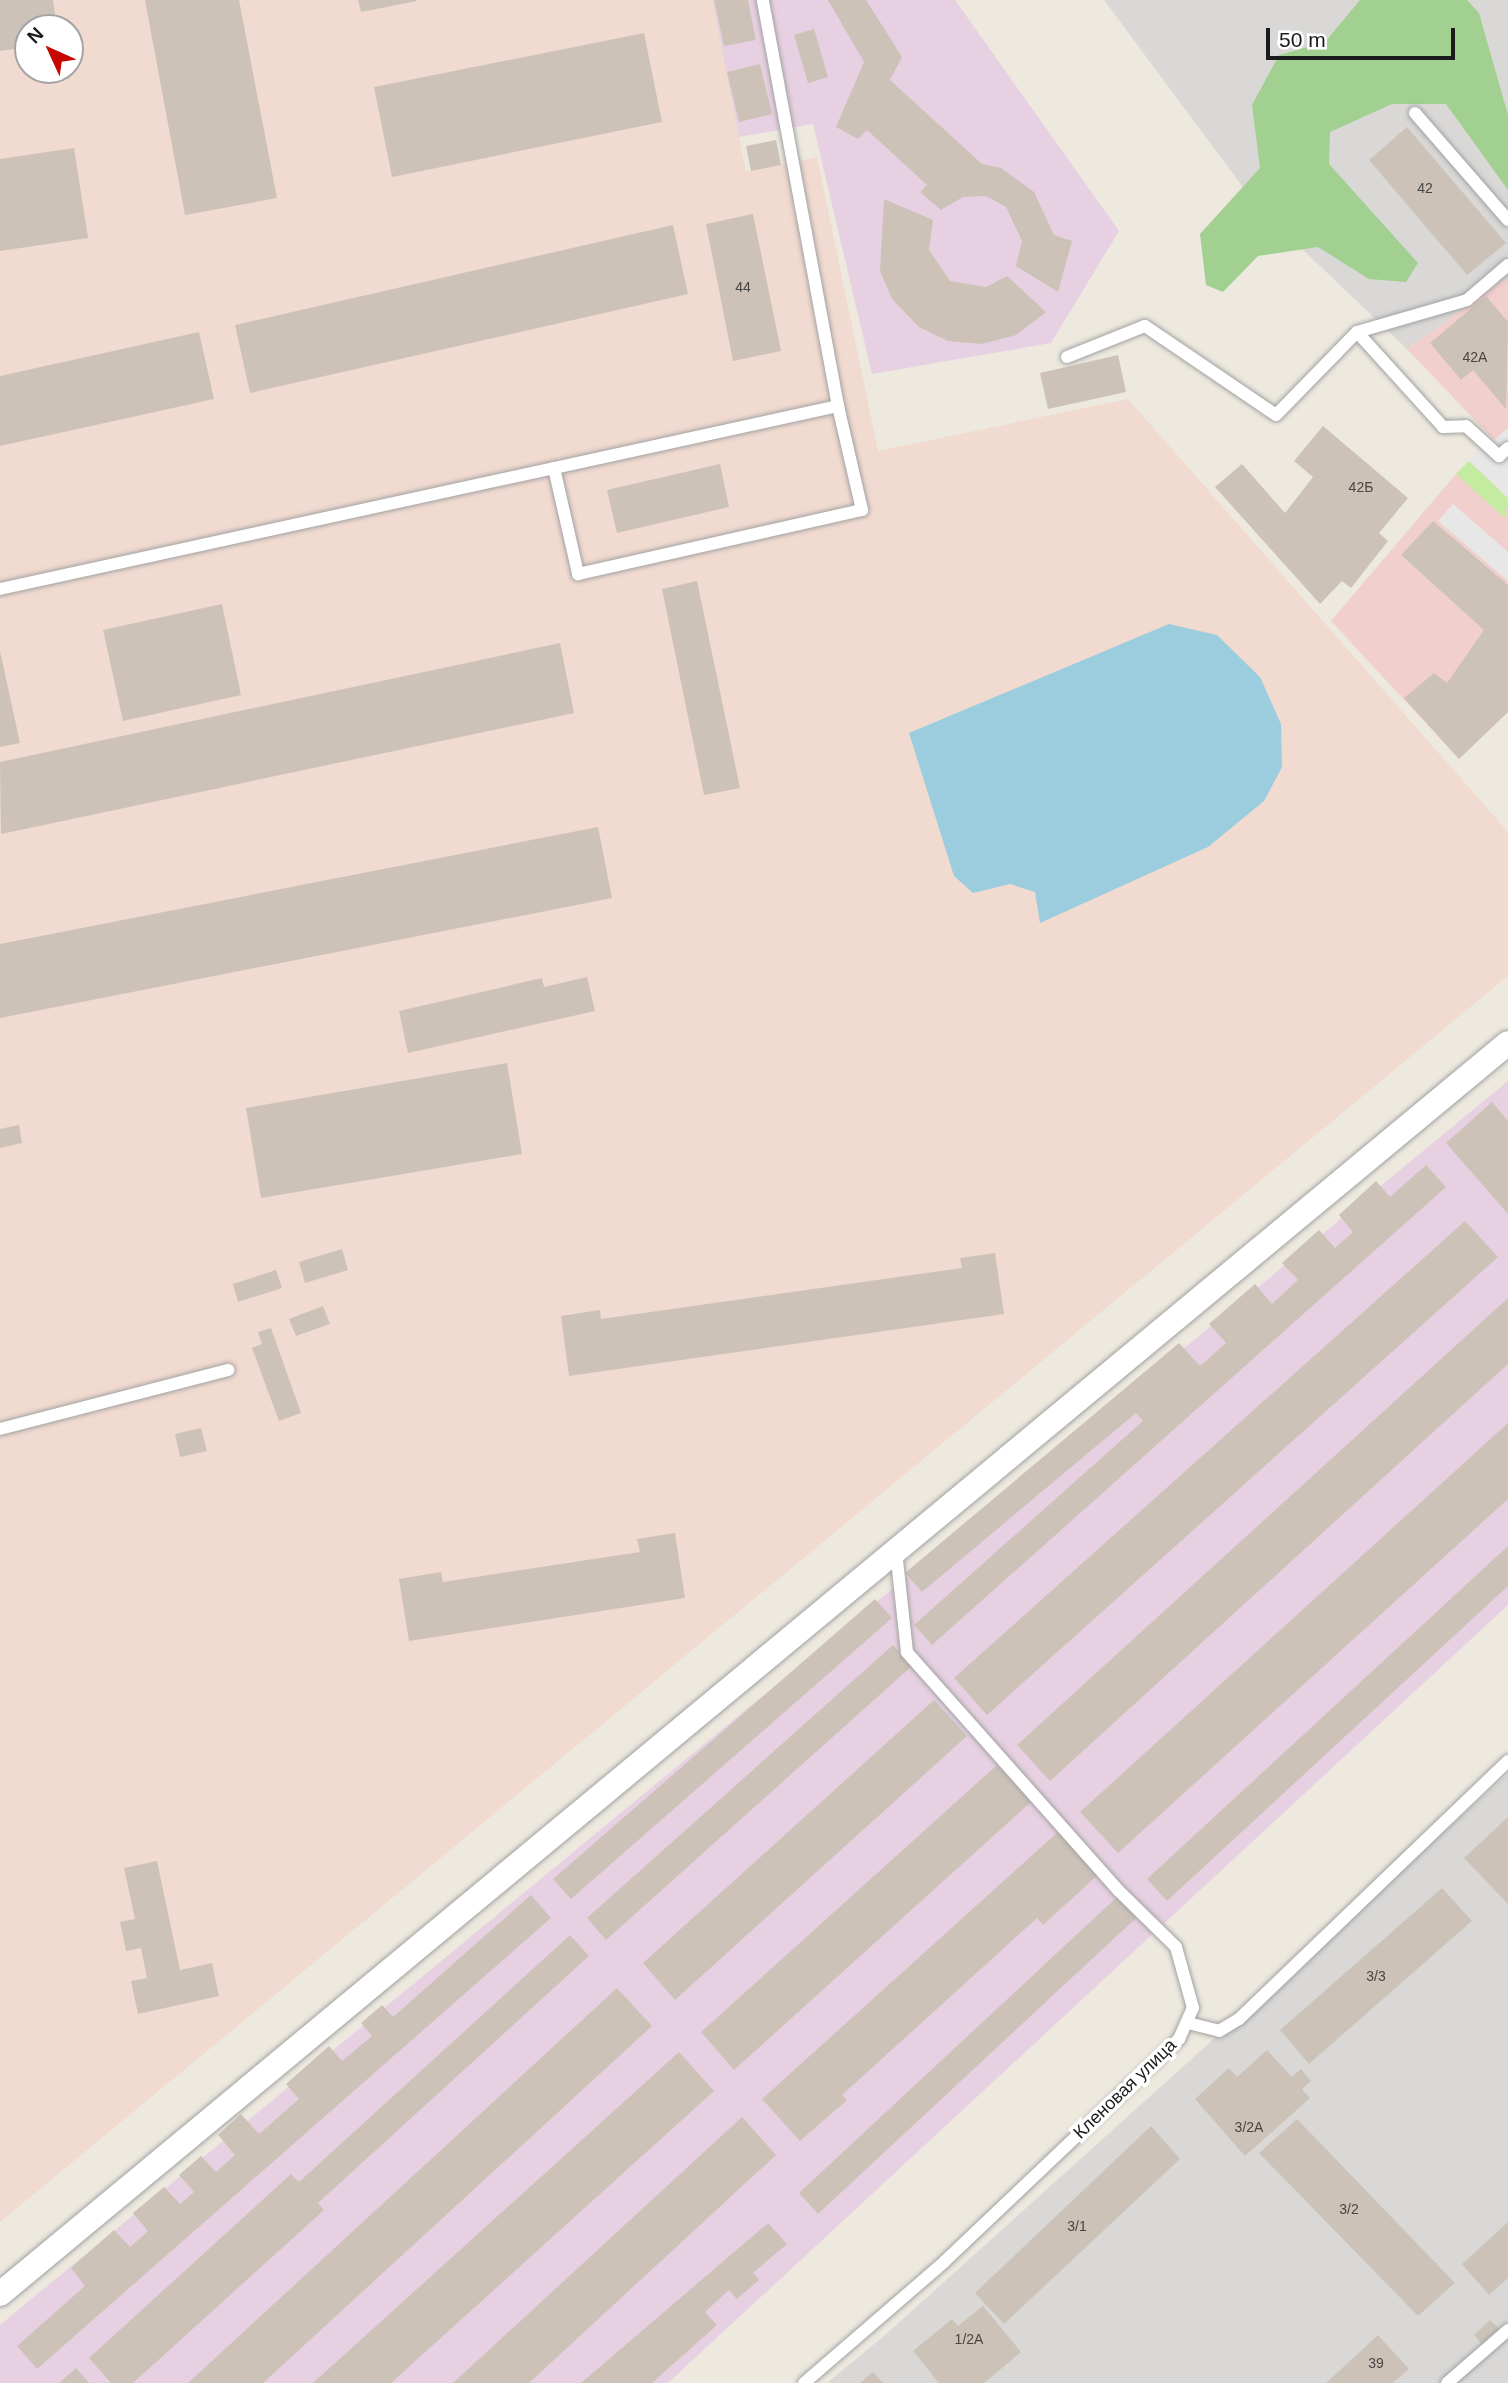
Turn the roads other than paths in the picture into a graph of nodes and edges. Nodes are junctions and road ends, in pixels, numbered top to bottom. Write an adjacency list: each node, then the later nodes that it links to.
1 (763, 0): 7 (lane)
2 (1415, 113): 3 (lane)
3 (1508, 220)
4 (1508, 265): 5 (lane)
5 (1357, 332): 6 (lane); 8 (lane)
6 (1067, 357)
7 (838, 406): 9 (lane); 9 (lane)
8 (1508, 448)
9 (554, 468): 10 (lane)
10 (0, 589)
11 (1508, 1044): 14 (street)
12 (228, 1370): 13 (lane)
13 (0, 1429)
14 (896, 1551): 16 (lane); 17 (street)
15 (1508, 1761): 16 (lane, Кленовая улица)
16 (1188, 2023): 19 (lane, Кленовая улица)
17 (0, 2294)
18 (1508, 2330): 20 (lane)
19 (804, 2383)
20 (1447, 2383)

